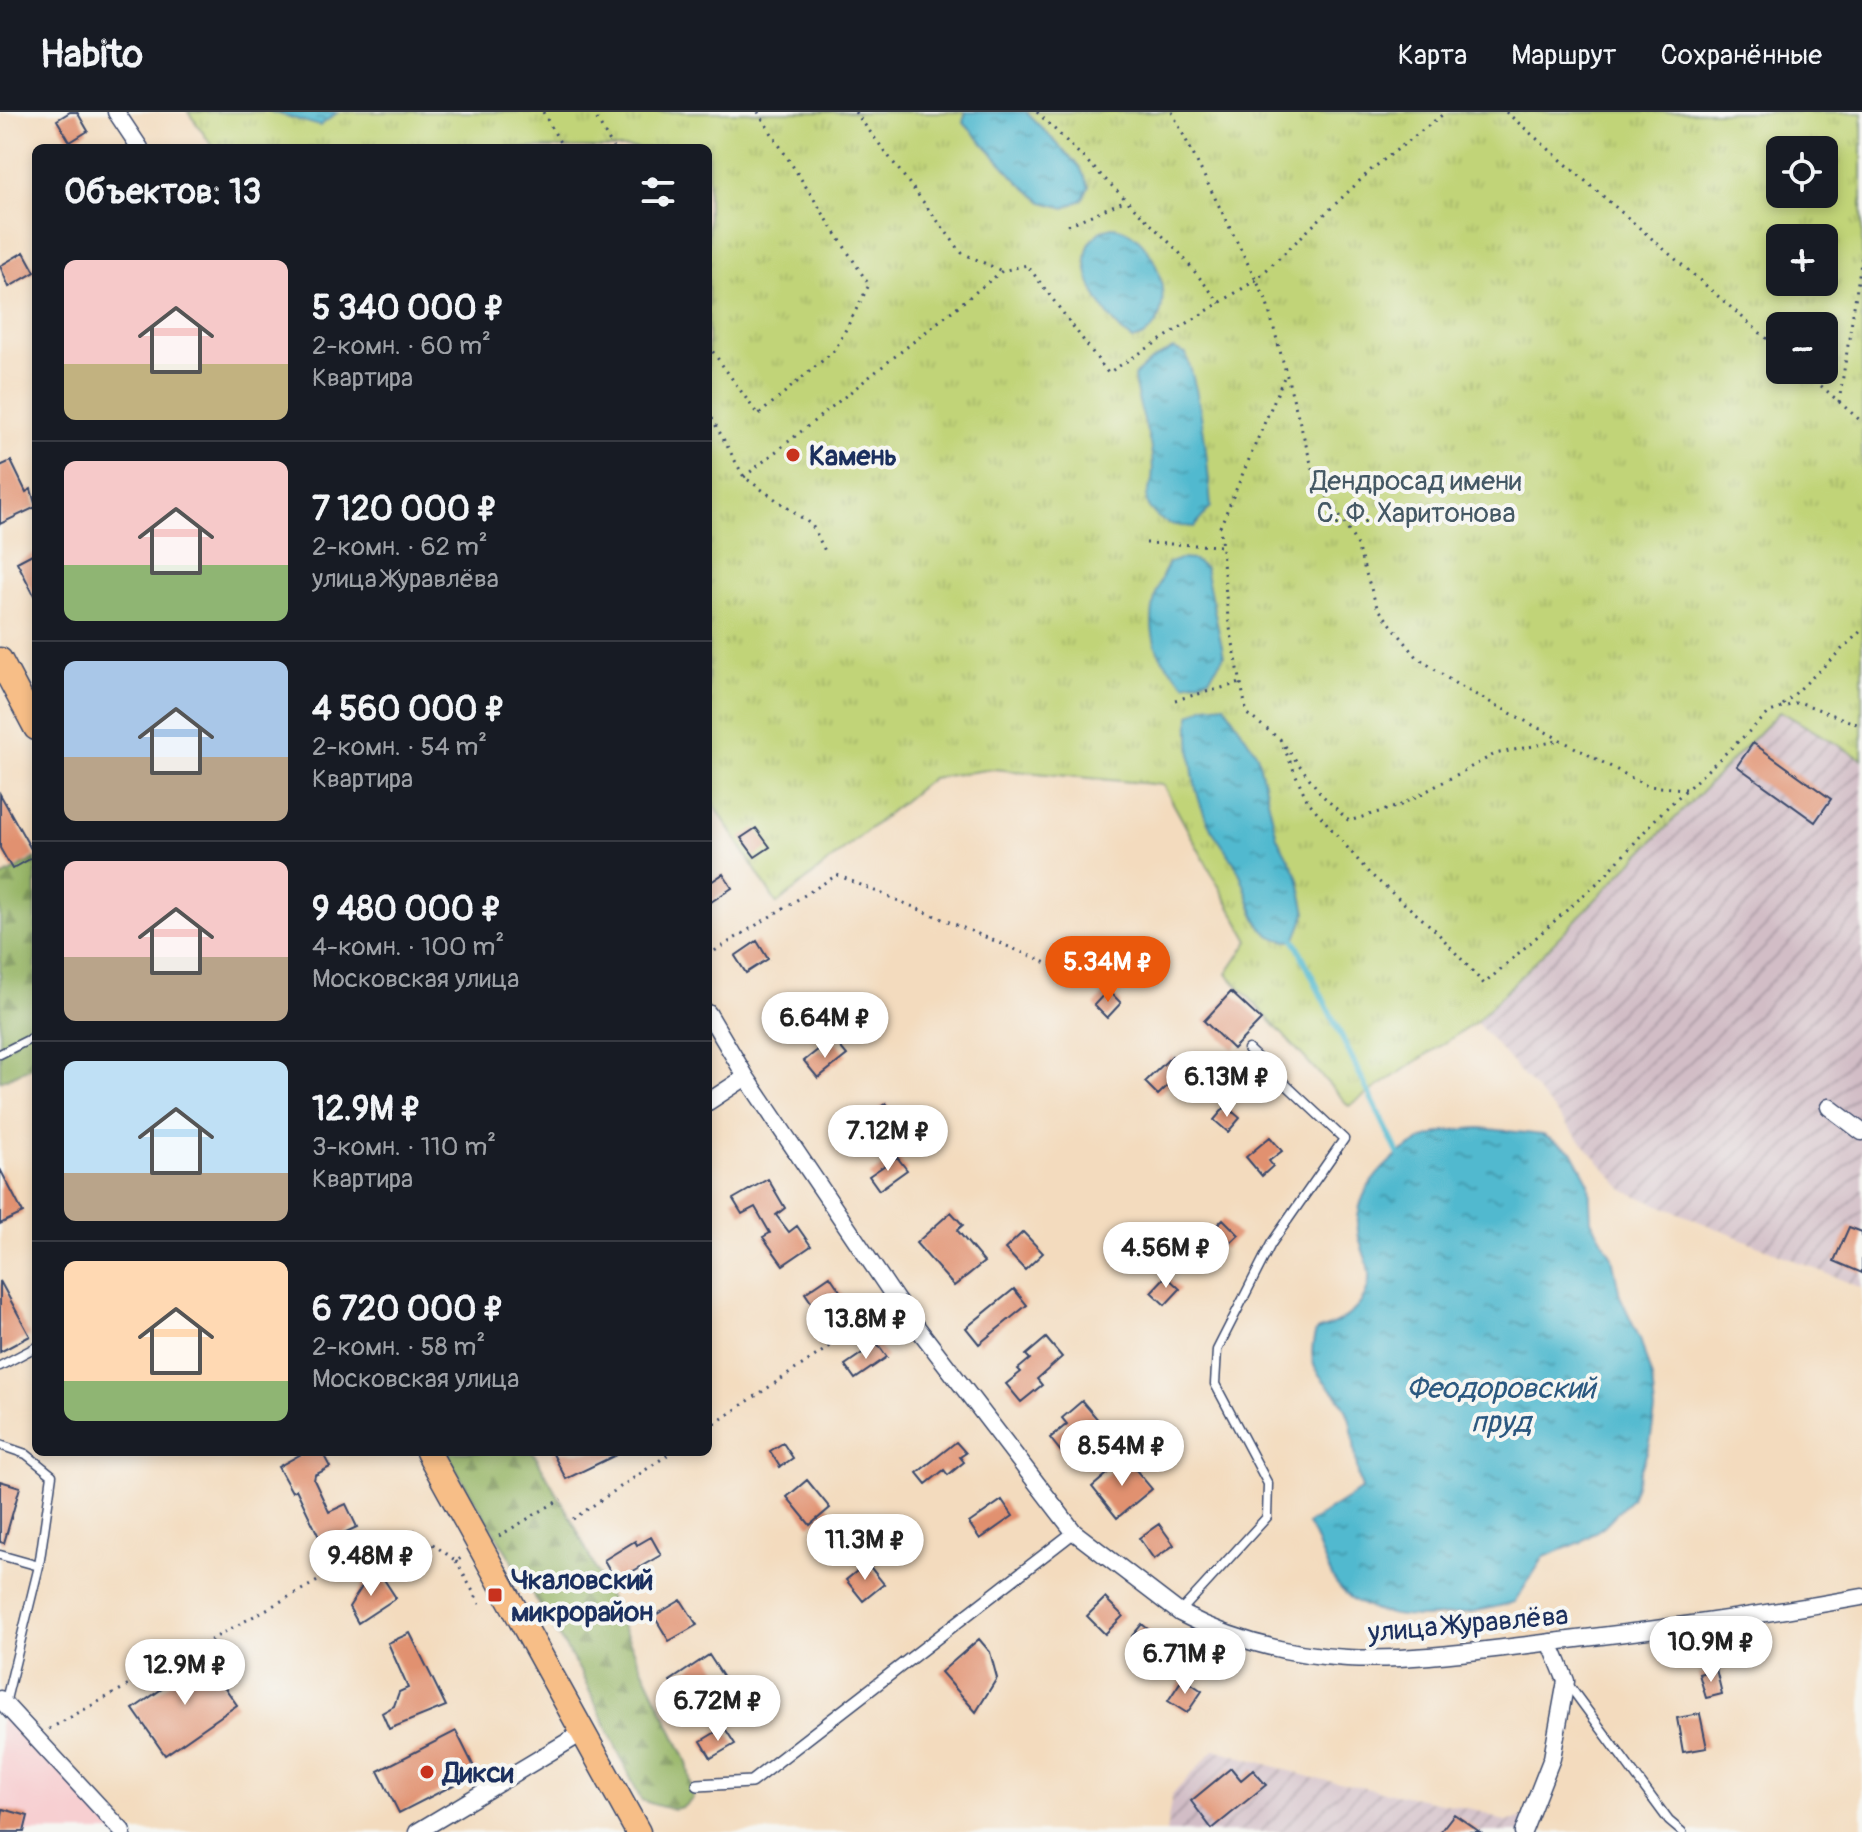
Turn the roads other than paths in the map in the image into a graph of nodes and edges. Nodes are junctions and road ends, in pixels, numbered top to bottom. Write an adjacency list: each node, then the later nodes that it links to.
1 (116, 112): 2 (street)
2 (137, 144)
3 (0, 660): 4 (main road)
4 (32, 720)
5 (712, 1020): 9 (street, улица Журавлёва)
6 (32, 1038): 8 (lane)
7 (1248, 1049): 21 (lane)
8 (0, 1054)
9 (746, 1077): 10 (street); 17 (street, улица Журавлёва)
10 (712, 1099)
11 (1829, 1107): 12 (street)
12 (1862, 1132)
13 (32, 1349): 14 (lane)
14 (0, 1366)
15 (0, 1445): 19 (lane)
16 (430, 1456): 26 (main road)
17 (1074, 1532): 21 (street, улица Журавлёва); 27 (street)
18 (0, 1555): 19 (lane)
19 (39, 1566): 24 (lane)
20 (1862, 1597): 22 (street, улица Журавлёва)
21 (1180, 1613): 22 (street, улица Журавлёва)
22 (1550, 1642): 23 (street)
23 (1566, 1681): 31 (street); 32 (lane)
24 (3, 1702): 25 (street); 28 (street)
25 (0, 1724)
26 (582, 1733): 29 (street); 30 (main road)
27 (698, 1785)
28 (123, 1832)
29 (417, 1832)
30 (638, 1832)
31 (1523, 1832)
32 (1682, 1832)

